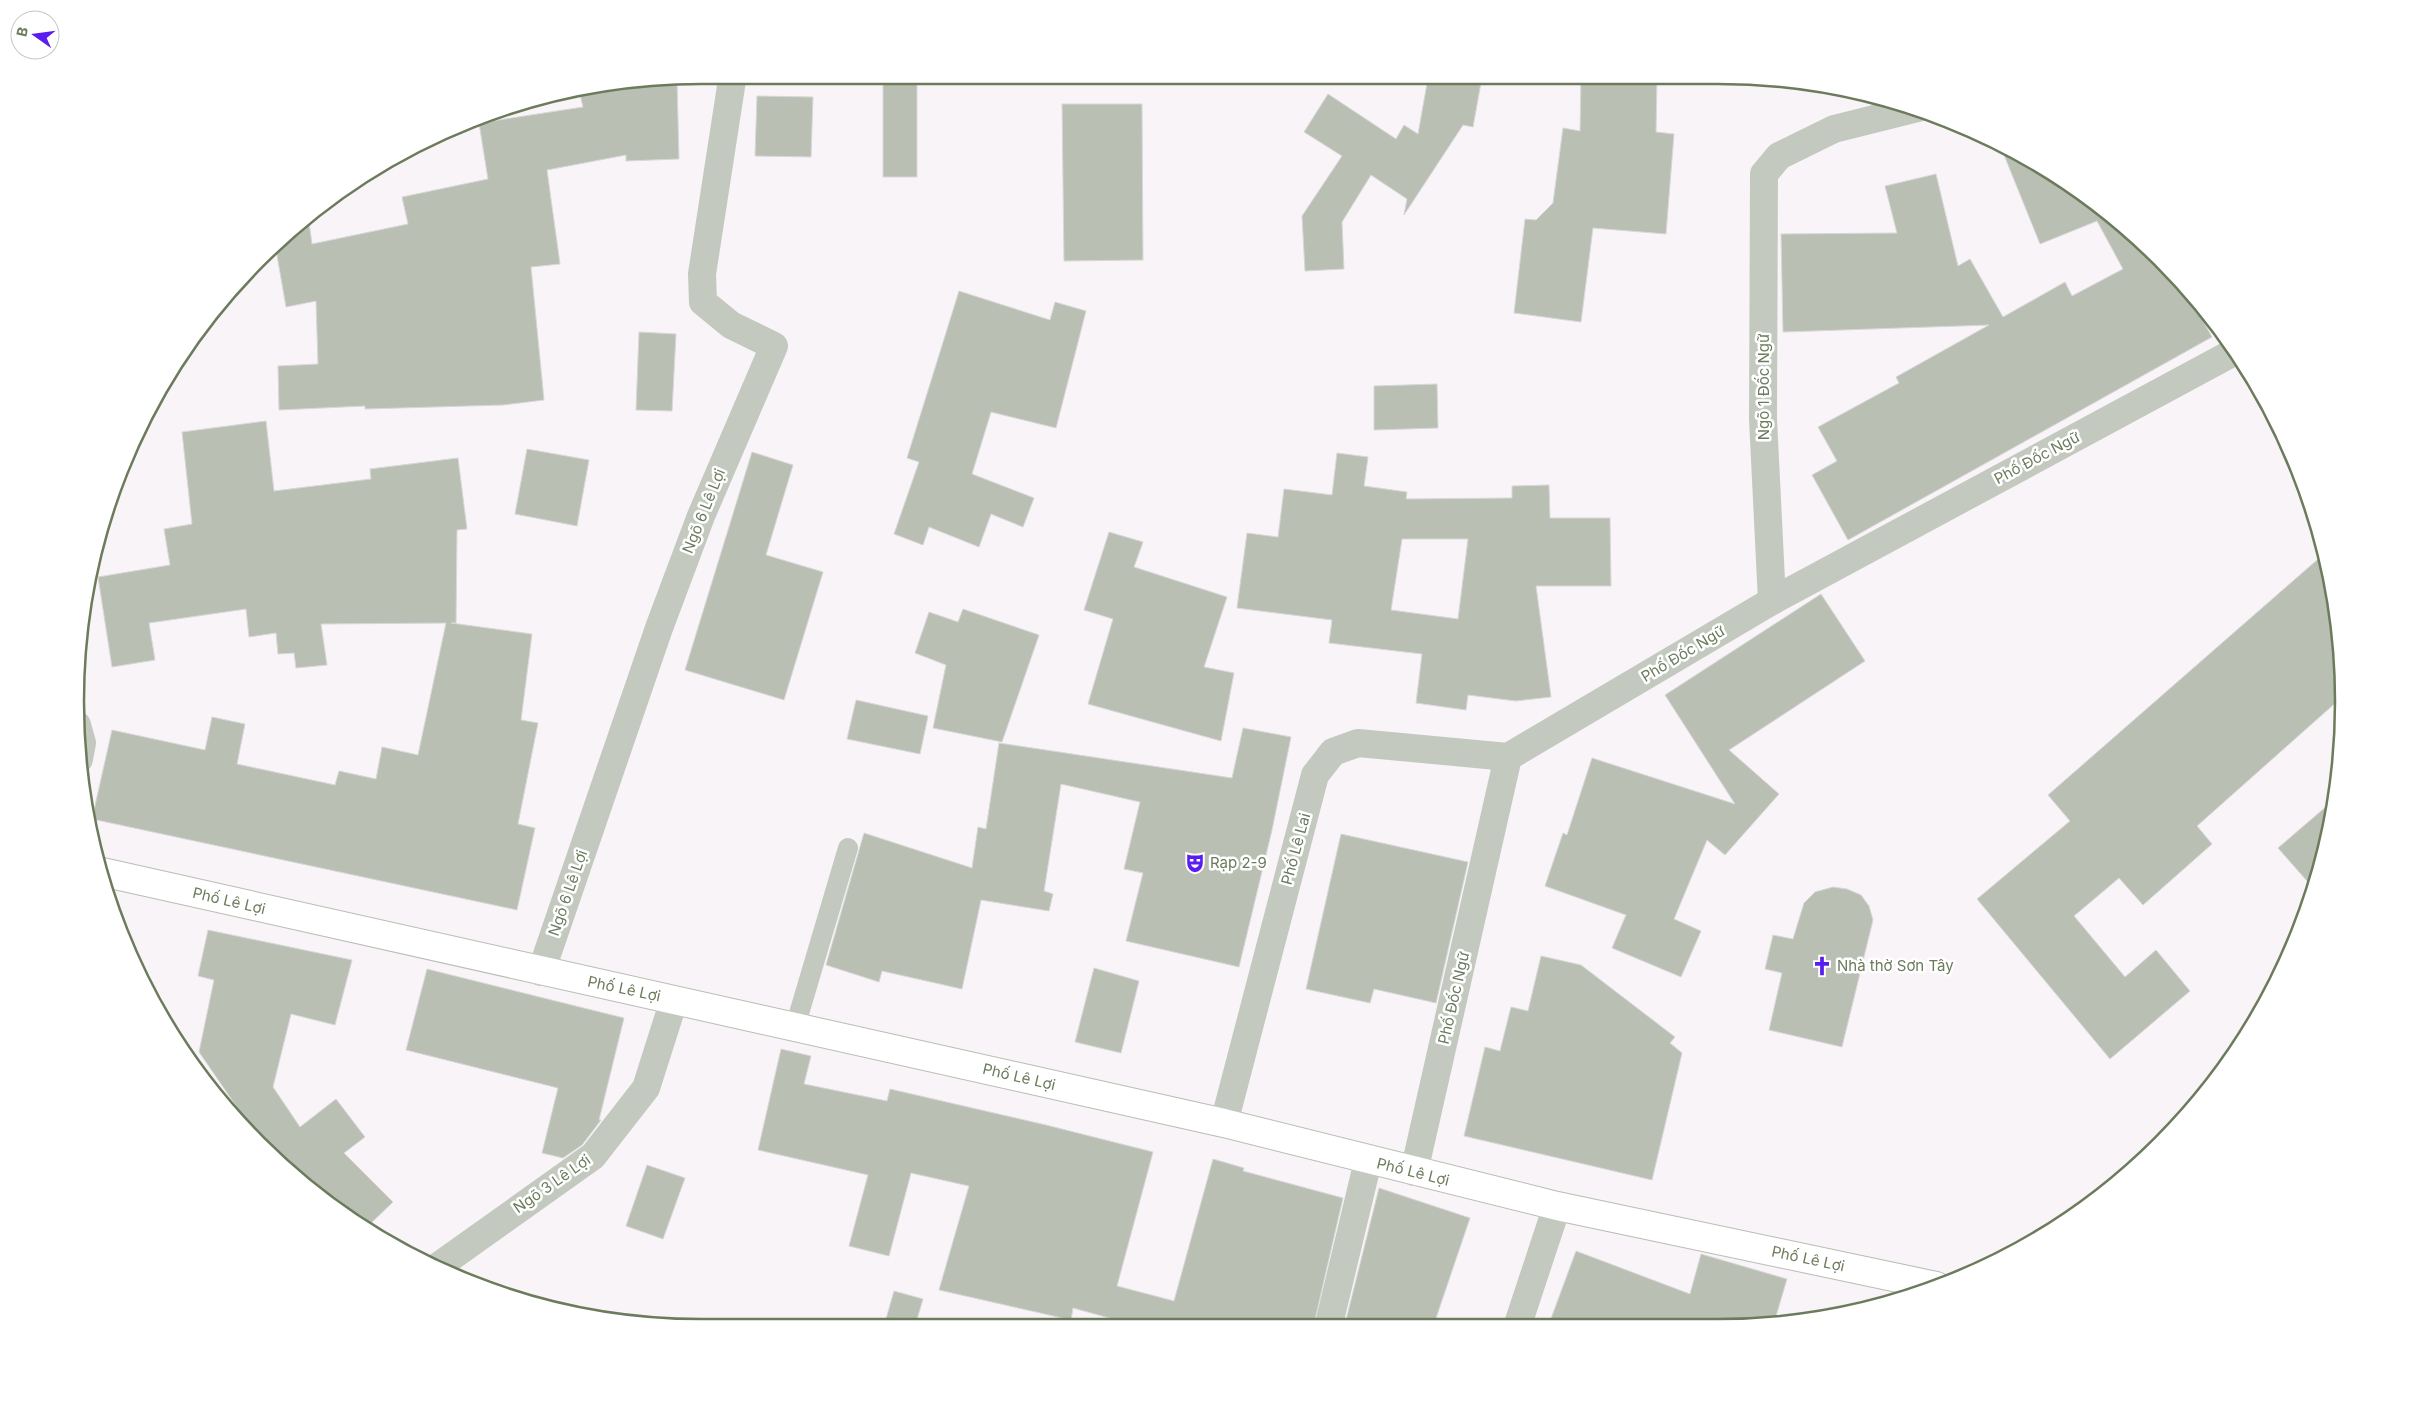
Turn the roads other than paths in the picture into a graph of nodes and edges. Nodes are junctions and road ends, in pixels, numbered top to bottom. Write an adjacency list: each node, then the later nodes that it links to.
1 (731, 84): 8 (street, Ngõ 6 Lê Lợi)
2 (1901, 112): 4 (street, Ngõ 1 Đốc Ngữ)
3 (2229, 355): 4 (street, Phố Đốc Ngữ)
4 (1772, 601): 5 (street, Phố Đốc Ngữ)
5 (1508, 757): 11 (street, Phố Lê Lai); 13 (street, Phố Đốc Ngữ)
6 (848, 848): 10 (lane)
7 (109, 874): 8 (main road, Phố Lê Lợi)
8 (541, 972): 9 (main road, Phố Lê Lợi)
9 (674, 1000): 10 (main road, Phố Lê Lợi); 15 (street, Ngõ 3 Lê Lợi)
10 (795, 1027): 11 (main road, Phố Lê Lợi)
11 (1224, 1123): 12 (main road, Phố Lê Lợi)
12 (1368, 1161): 13 (main road, Phố Lê Lợi); 17 (street)
13 (1414, 1172): 14 (main road, Phố Lê Lợi)
14 (1557, 1206): 16 (main road, Phố Lê Lợi); 18 (street)
15 (443, 1263)
16 (1923, 1283)
17 (1330, 1319)
18 (1520, 1319)

